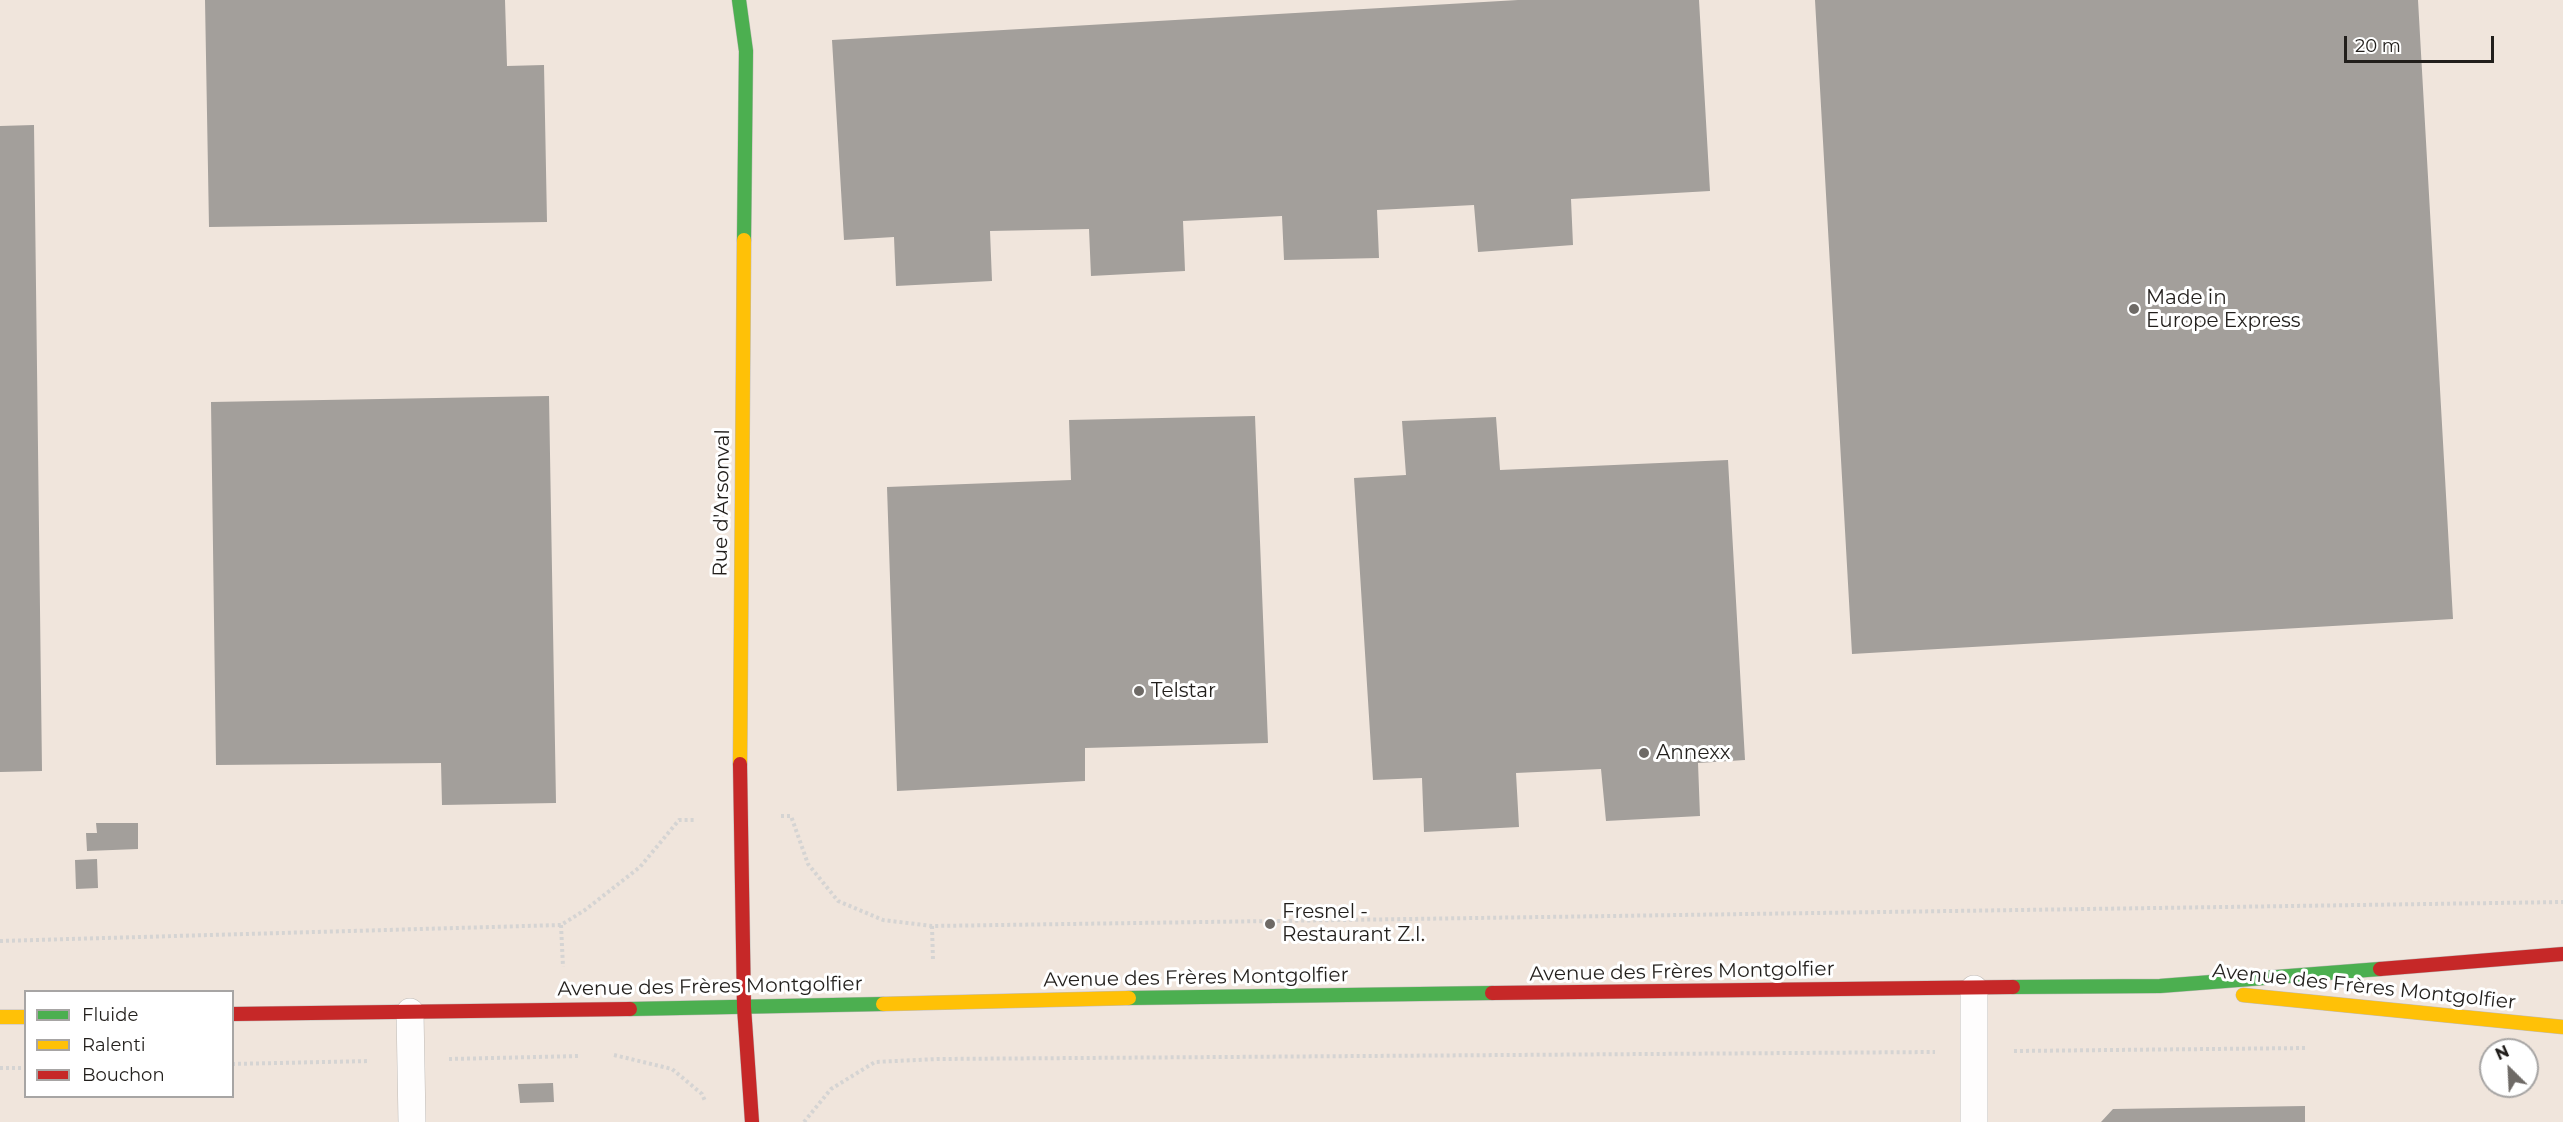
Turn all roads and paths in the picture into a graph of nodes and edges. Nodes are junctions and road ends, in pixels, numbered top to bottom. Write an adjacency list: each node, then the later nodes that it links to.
1 (739, 0): 2 (street, Rue d'Arsonval)
2 (739, 819): 3 (path); 4 (path); 8 (street, Rue d'Arsonval)
3 (2563, 902)
4 (0, 941)
5 (2563, 954): 6 (street, Avenue des Frères Montgolfier)
6 (2160, 986): 7 (street, Avenue des Frères Montgolfier); 13 (street, Avenue des Frères Montgolfier)
7 (1974, 989): 8 (street, Avenue des Frères Montgolfier); 15 (lane)
8 (744, 1007): 9 (street, Avenue des Frères Montgolfier); 25 (street, Rue d'Arsonval)
9 (410, 1012): 10 (street, Avenue des Frères Montgolfier); 18 (lane)
10 (234, 1014)
11 (0, 1017): 12 (street)
12 (24, 1017)
13 (2563, 1027)
14 (2313, 1048): 15 (path)
15 (1974, 1052): 26 (path); 27 (lane)
16 (605, 1055): 22 (path)
17 (586, 1056): 18 (path)
18 (411, 1060): 19 (path); 23 (lane)
19 (234, 1064)
20 (0, 1068): 21 (path)
21 (24, 1068)
22 (706, 1104)
23 (412, 1109): 24 (lane)
24 (419, 1122)
25 (752, 1122)
26 (804, 1122)
27 (1974, 1122)

